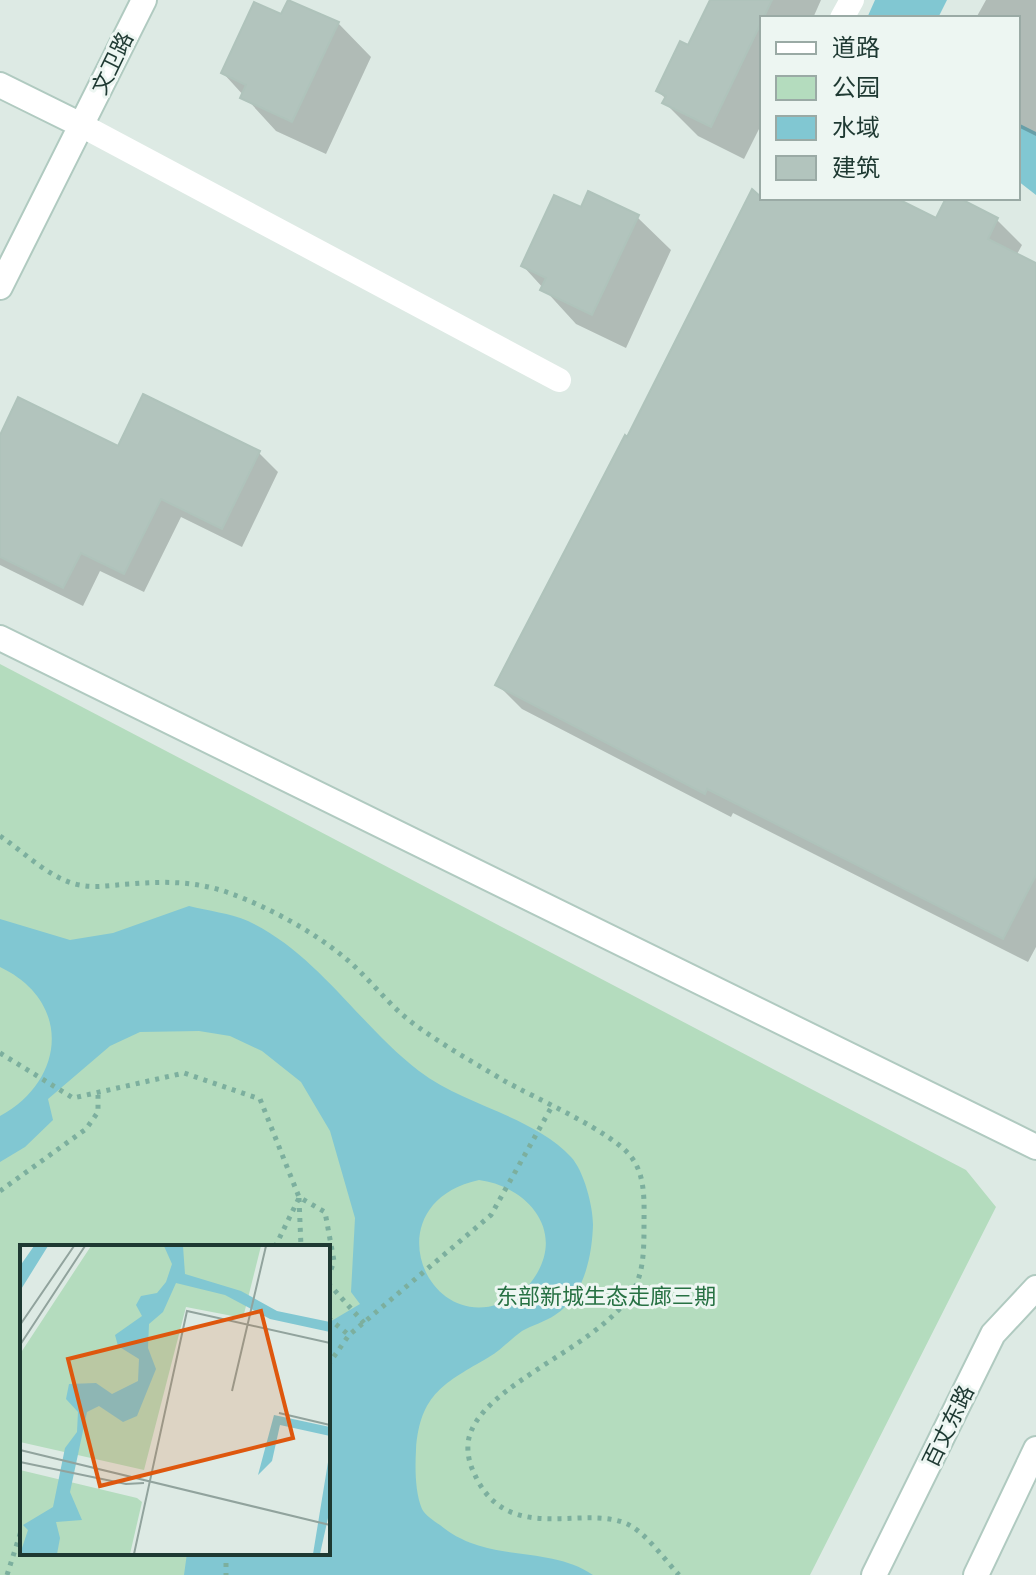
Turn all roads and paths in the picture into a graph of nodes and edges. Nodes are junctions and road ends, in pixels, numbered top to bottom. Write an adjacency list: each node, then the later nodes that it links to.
1 (144, 0): 3 (street, 文卫路)
2 (0, 85): 3 (street)
3 (81, 125): 4 (street, 文卫路); 5 (street)
4 (0, 287)
5 (559, 380)
6 (0, 638): 11 (street)
7 (0, 836): 10 (path)
8 (0, 1053): 9 (path)
9 (98, 1095): 12 (path); 13 (path)
10 (551, 1108): 20 (path); 26 (path)
11 (1036, 1147)
12 (0, 1191)
13 (299, 1197): 14 (path); 15 (path); 16 (path)
14 (276, 1245)
15 (301, 1245)
16 (330, 1274)
17 (330, 1282): 20 (path)
18 (1036, 1288): 27 (street, 百丈东路)
19 (330, 1320): 21 (path)
20 (364, 1323): 21 (path)
21 (349, 1335): 22 (path)
22 (330, 1362)
23 (1036, 1449): 28 (street)
24 (20, 1534): 25 (path)
25 (7, 1575)
26 (679, 1575)
27 (874, 1575)
28 (976, 1575)

